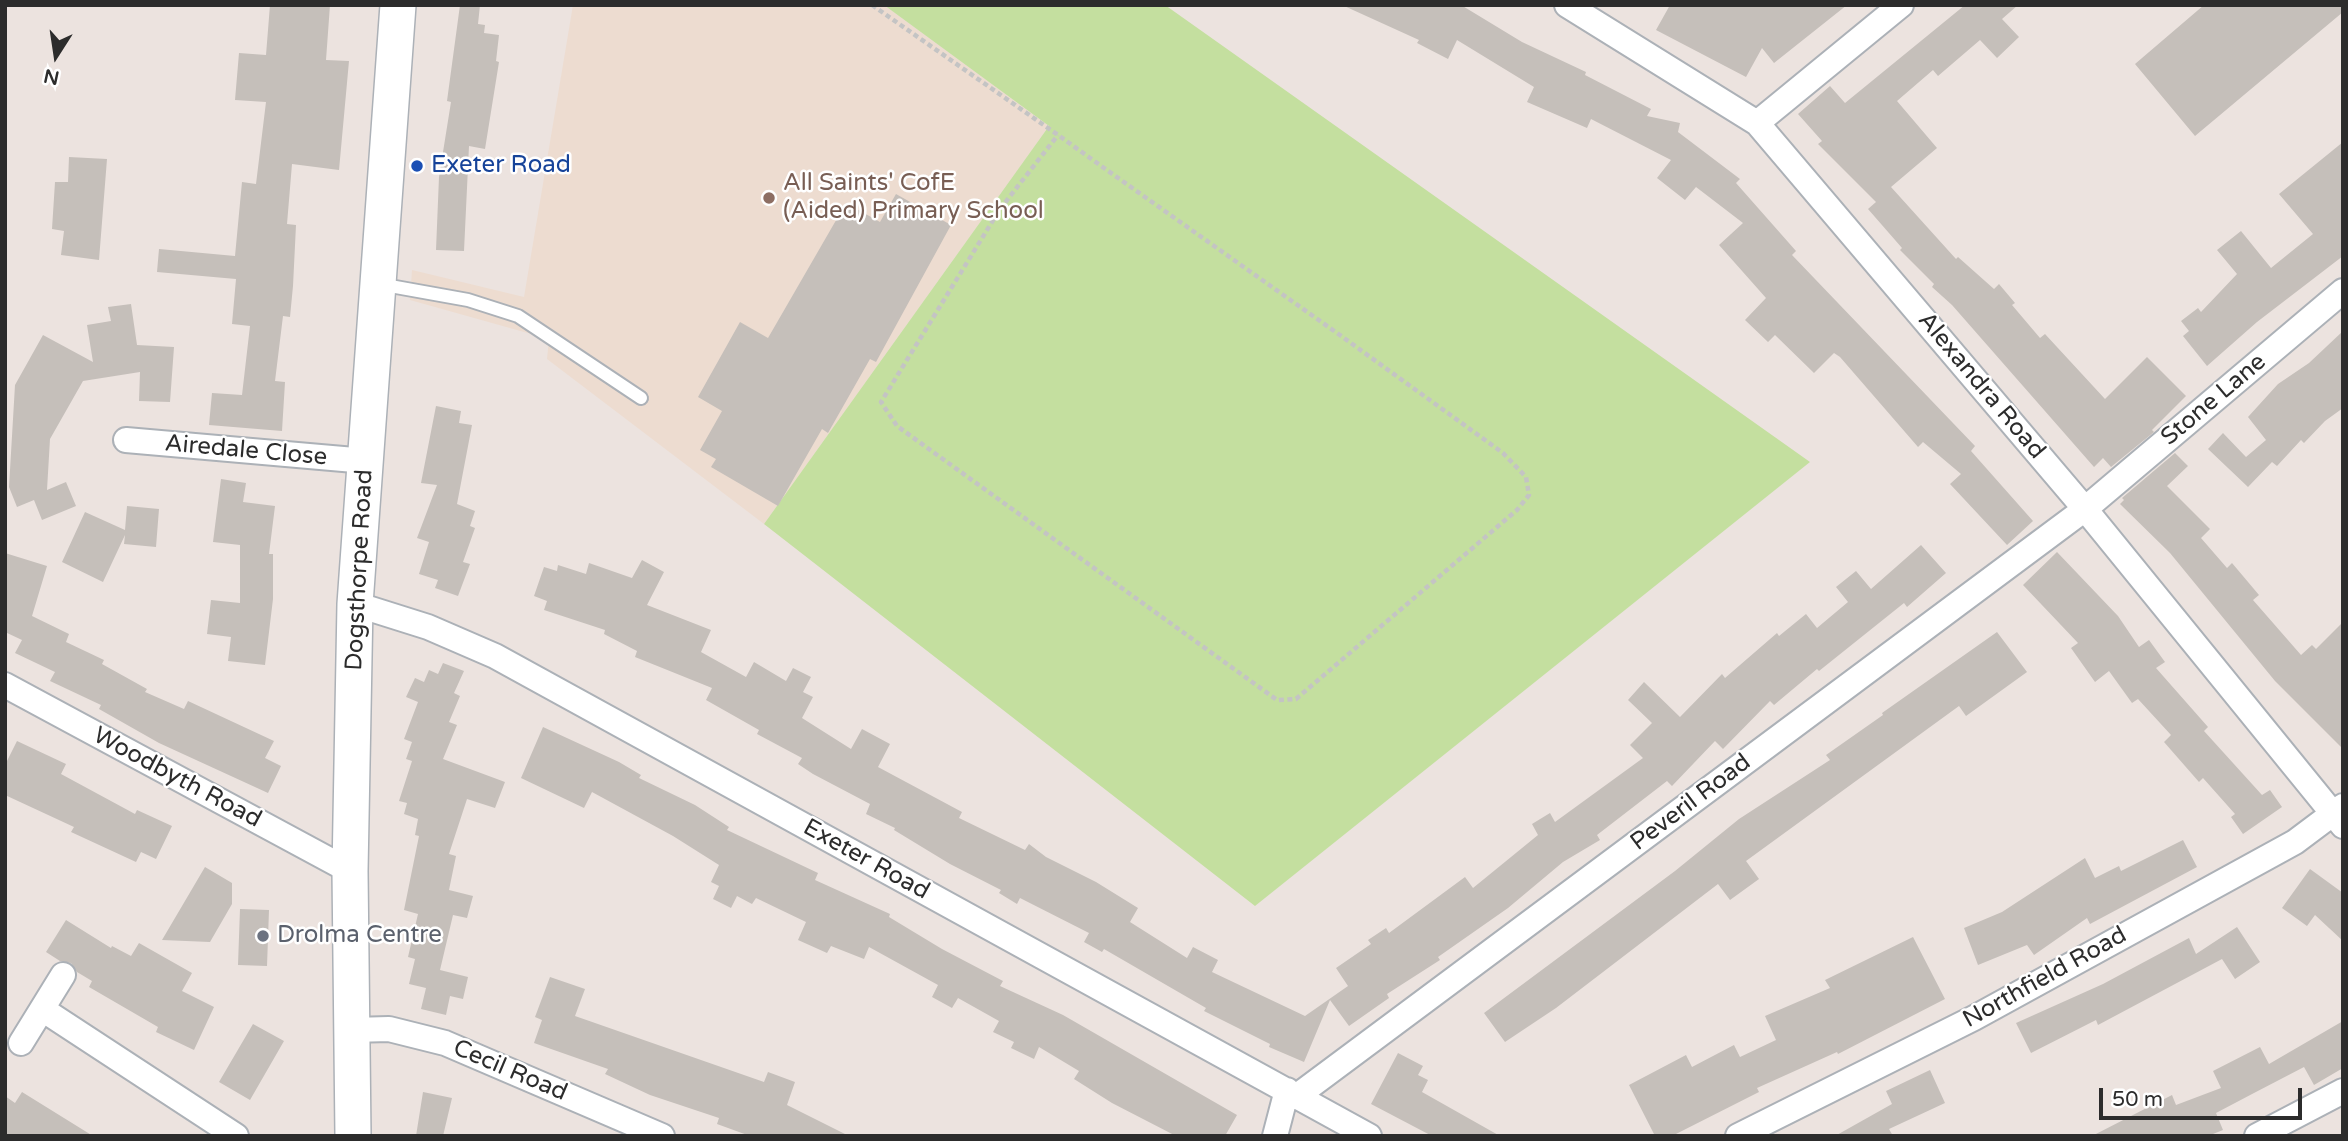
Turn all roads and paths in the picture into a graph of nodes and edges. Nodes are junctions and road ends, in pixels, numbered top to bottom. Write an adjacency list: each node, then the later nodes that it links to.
1 (398, 5): 7 (street, Dogsthorpe Road)
2 (872, 5): 6 (path)
3 (1567, 5): 5 (street, Alexandra Road)
4 (1901, 5): 5 (street)
5 (1757, 123): 12 (street, Alexandra Road)
6 (1058, 135): 6 (path)
7 (379, 284): 9 (lane); 11 (street, Dogsthorpe Road)
8 (2343, 291): 12 (street, Stone Lane)
9 (642, 398)
10 (127, 440): 11 (street, Airedale Close)
11 (366, 461): 13 (street, Dogsthorpe Road)
12 (2085, 509): 15 (street, Alexandra Road); 22 (street, Peveril Road)
13 (355, 604): 16 (street, Dogsthorpe Road); 22 (street, Exeter Road)
14 (5, 685): 16 (street, Woodbyth Road)
15 (2339, 816): 28 (street, Northfield Road)
16 (349, 871): 19 (street, Dogsthorpe Road)
17 (63, 975): 18 (street)
18 (43, 1009): 20 (street); 23 (street)
19 (352, 1030): 24 (street, Dogsthorpe Road); 25 (street, Cecil Road)
20 (21, 1043)
21 (2343, 1091): 29 (street)
22 (1292, 1093): 26 (street); 27 (street, Exeter Road)
23 (236, 1136)
24 (353, 1136)
25 (663, 1136)
26 (1275, 1136)
27 (1369, 1136)
28 (1738, 1136)
29 (2257, 1136)

